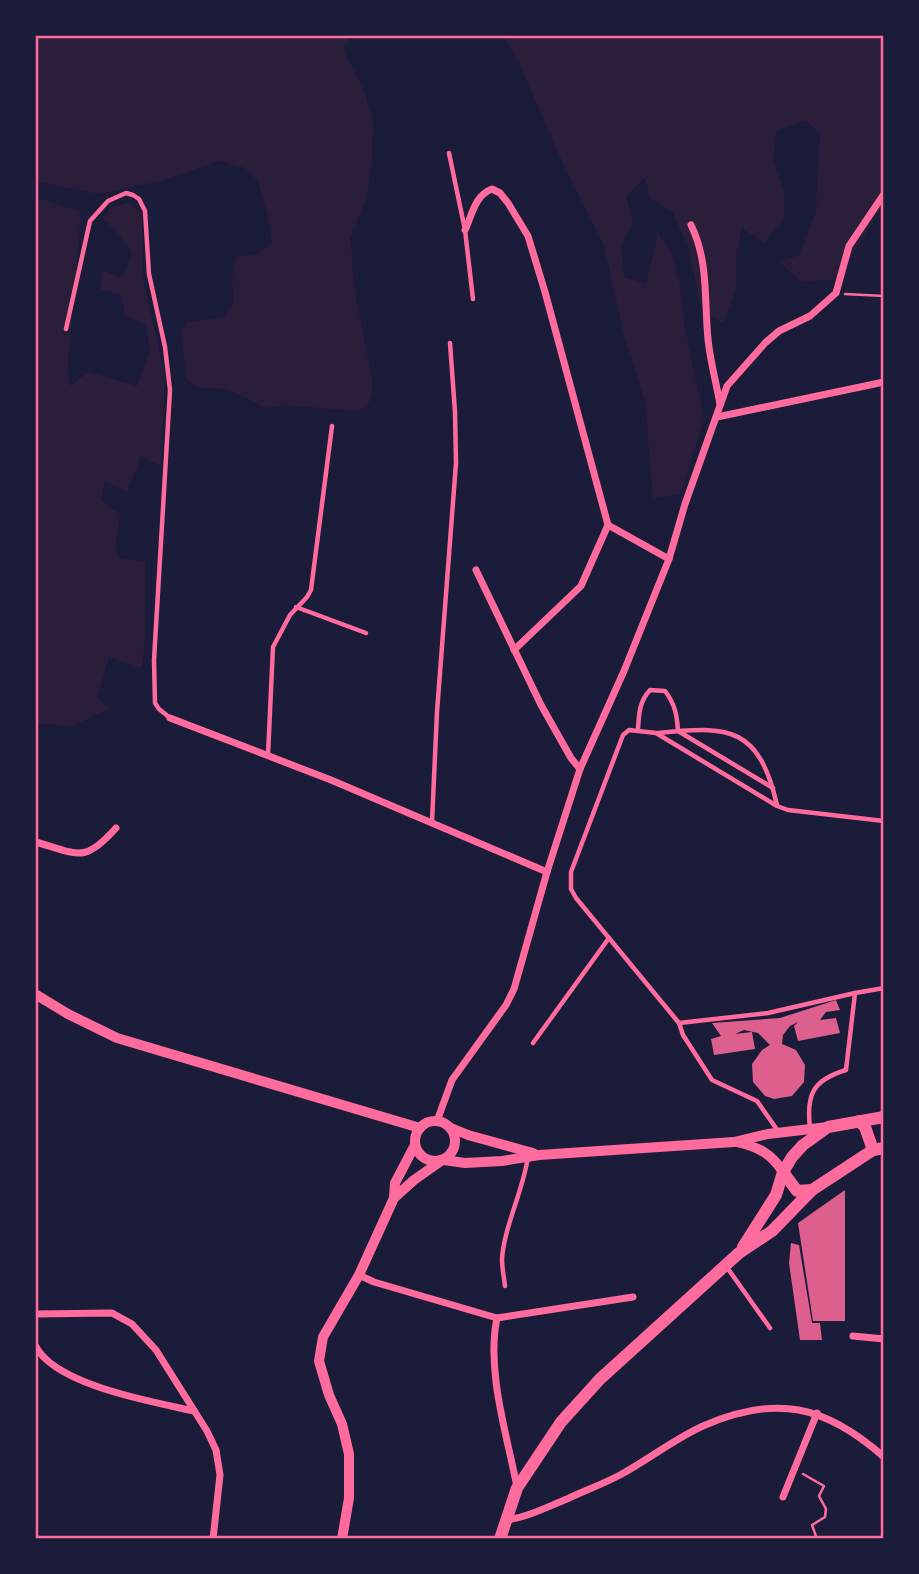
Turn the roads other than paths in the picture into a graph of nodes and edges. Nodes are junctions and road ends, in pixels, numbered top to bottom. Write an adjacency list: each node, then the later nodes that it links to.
1 (449, 153): 4 (lane)
2 (884, 194): 9 (street)
3 (691, 225): 9 (street)
4 (466, 230): 5 (lane); 12 (street)
5 (473, 299)
6 (66, 329): 18 (lane)
7 (450, 343): 27 (lane)
8 (884, 382): 10 (street)
9 (720, 404): 10 (street)
10 (717, 417): 13 (street)
11 (332, 426): 15 (lane)
12 (608, 525): 13 (street); 17 (street)
13 (670, 559): 23 (street)
14 (476, 570): 17 (street)
15 (296, 607): 16 (lane); 22 (lane)
16 (366, 633)
17 (514, 650): 23 (street)
18 (170, 718): 22 (street)
19 (638, 729): 20 (lane); 21 (lane); 31 (lane)
20 (678, 731): 21 (lane); 24 (lane); 24 (lane)
21 (656, 733): 25 (lane)
22 (268, 755): 27 (street)
23 (580, 769): 30 (street)
24 (773, 788): 25 (lane)
25 (777, 806): 26 (lane)
26 (884, 821)
27 (432, 823): 30 (street)
28 (116, 828): 29 (street)
29 (35, 842)
30 (547, 872): 38 (street)
31 (609, 938): 35 (lane); 36 (lane)
32 (884, 988): 33 (lane)
33 (855, 993): 35 (lane); 42 (lane)
34 (35, 994): 44 (street)
35 (679, 1023): 43 (lane)
36 (533, 1043)
37 (884, 1117): 39 (main road)
38 (437, 1121): 41 (street); 44 (street)
39 (859, 1121): 40 (main road); 46 (main road)
40 (828, 1127): 42 (street); 49 (main road)
41 (451, 1128): 47 (street); 48 (street)
42 (810, 1129): 43 (street)
43 (779, 1132): 45 (street)
44 (417, 1136): 48 (street); 51 (street)
45 (734, 1142): 47 (street); 49 (street)
46 (878, 1149): 50 (main road)
47 (534, 1156): 48 (street); 55 (lane)
48 (442, 1161): 51 (street)
49 (783, 1172): 50 (main road); 52 (main road)
50 (812, 1190): 52 (main road)
51 (394, 1198): 54 (street)
52 (739, 1253): 53 (main road)
53 (726, 1265): 59 (lane); 66 (main road)
54 (359, 1275): 58 (street); 70 (street)
55 (506, 1286)
56 (634, 1297): 58 (street)
57 (35, 1314): 63 (street)
58 (497, 1318): 66 (street)
59 (770, 1328)
60 (853, 1336): 61 (street)
61 (884, 1339)
62 (35, 1345): 63 (street)
63 (194, 1411): 69 (street)
64 (817, 1413): 65 (street); 67 (street); 68 (street)
65 (884, 1457)
66 (517, 1488): 68 (main road)
67 (783, 1497)
68 (505, 1520): 71 (main road)
69 (213, 1539)
70 (342, 1539)
71 (500, 1539)

